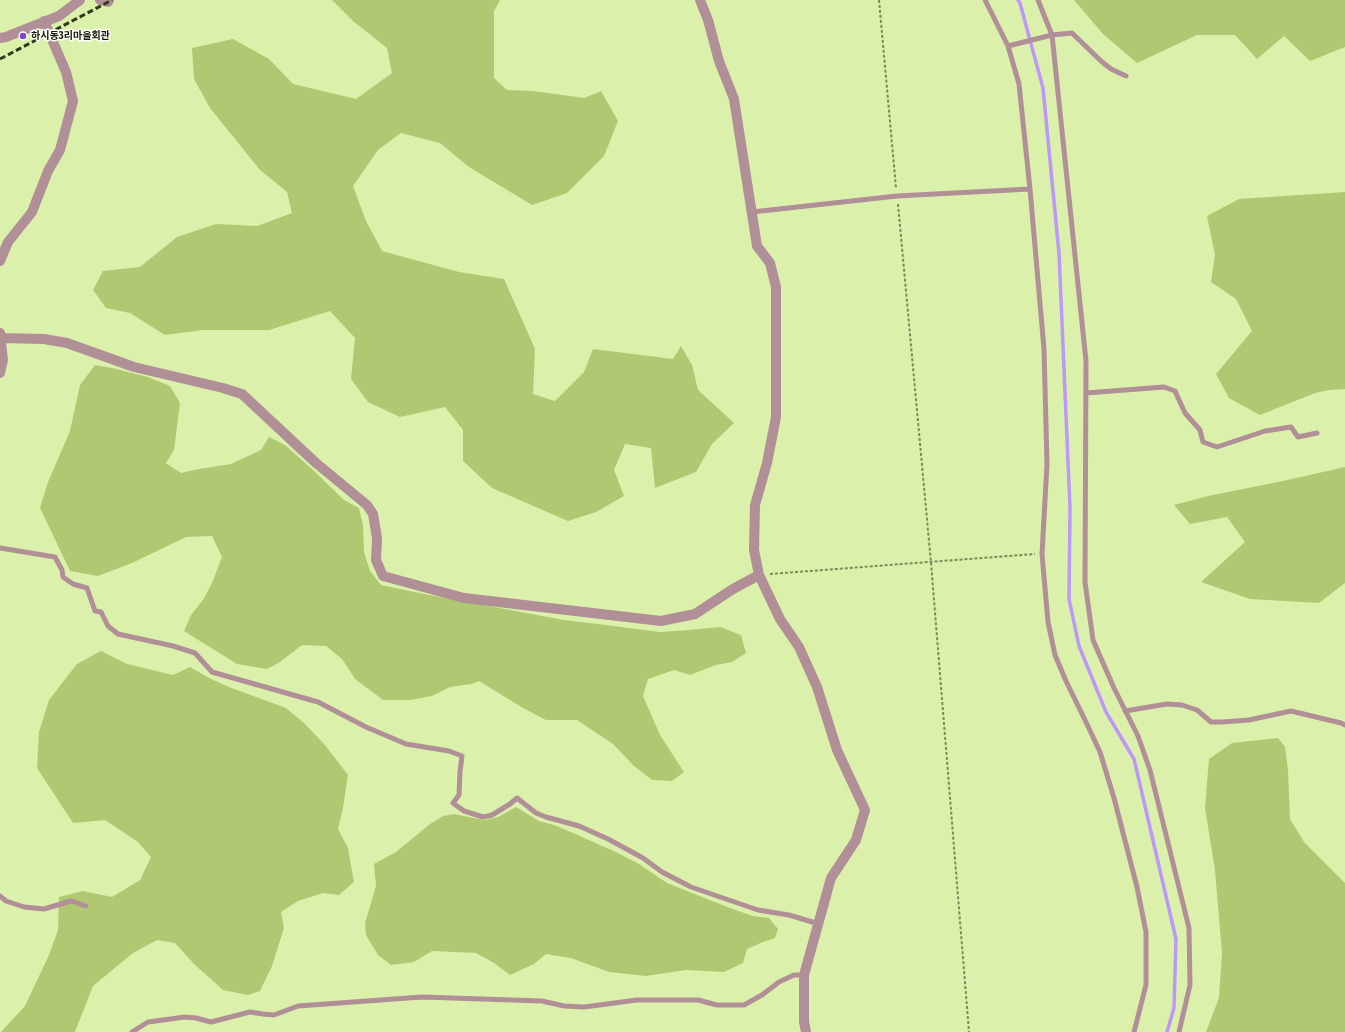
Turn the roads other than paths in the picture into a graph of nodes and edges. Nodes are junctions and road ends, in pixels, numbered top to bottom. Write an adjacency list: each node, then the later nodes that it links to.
1 (80, 0): 7 (street)
2 (100, 0): 3 (street)
3 (109, 0)
4 (700, 0): 13 (street)
5 (986, 0): 10 (lane)
6 (1038, 0): 8 (lane)
7 (44, 21): 9 (street); 14 (street)
8 (1052, 35): 10 (lane); 11 (lane); 17 (lane)
9 (0, 38)
10 (1008, 46): 12 (lane)
11 (1126, 76)
12 (1030, 189): 13 (lane); 29 (lane)
13 (752, 212): 20 (street)
14 (0, 261)
15 (1, 336): 16 (street); 20 (street)
16 (0, 373)
17 (1086, 393): 18 (lane); 21 (lane)
18 (1317, 432)
19 (0, 548): 25 (lane)
20 (759, 575): 25 (street)
21 (1125, 711): 22 (lane); 30 (lane)
22 (1345, 725)
23 (0, 896): 24 (lane)
24 (86, 906)
25 (819, 924): 26 (street)
26 (804, 975): 27 (lane); 28 (street)
27 (132, 1032)
28 (806, 1032)
29 (1134, 1032)
30 (1179, 1032)

